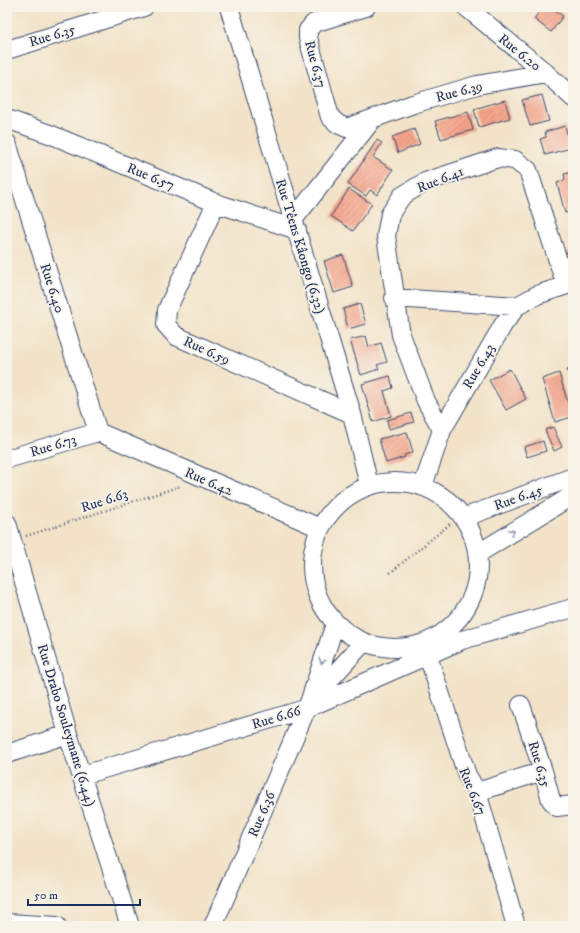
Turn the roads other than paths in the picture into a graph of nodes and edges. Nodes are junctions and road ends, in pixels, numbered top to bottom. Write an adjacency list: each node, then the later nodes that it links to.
1 (144, 7): 5 (street, Rue 6.35)
2 (229, 7): 13 (street, Rue Têens Kâongo (6.32))
3 (366, 7): 10 (street, Rue 6.37)
4 (466, 7): 6 (street, Rue 6.20)
5 (7, 50)
6 (546, 72): 7 (street, Rue 6.20); 8 (street, Rue 6.39)
7 (573, 98)
8 (374, 118): 10 (street, Rue 6.39); 13 (street)
9 (7, 119): 12 (street, Rue 6.57)
10 (347, 128)
11 (7, 144): 19 (street, Rue 6.40)
12 (216, 203): 13 (street, Rue 6.57); 17 (street, Rue 6.59)
13 (295, 225): 17 (street, Rue Têens Kâongo (6.32))
14 (569, 284): 15 (street, Rue 6.41); 16 (street, Rue 6.43)
15 (394, 298): 16 (street); 18 (street, Rue 6.41)
16 (517, 306): 18 (street, Rue 6.43)
17 (352, 414): 22 (street, Rue Têens Kâongo (6.32))
18 (442, 430): 23 (street, Rue 6.43)
19 (98, 432): 20 (street, Rue 6.73); 27 (street, Rue 6.42)
20 (7, 459)
21 (573, 476): 25 (street, Rue 6.45)
22 (369, 485): 23 (street); 27 (street)
23 (423, 486): 25 (street)
24 (573, 495): 28 (street, Rue 6.45, one-way to 24)
25 (462, 516): 28 (street)
26 (7, 523): 35 (street, Rue Drabo Souleymane (6.44))
27 (320, 528): 30 (street)
28 (479, 552): 31 (street)
29 (573, 608): 32 (street, Rue 6.66)
30 (334, 624): 31 (street); 34 (street, Rue 6.36, one-way to 34)
31 (364, 643): 34 (street, Rue 6.36)
32 (428, 656): 34 (street, Rue 6.66); 39 (street, Rue 6.67)
33 (521, 705): 37 (street, Rue 6.35)
34 (307, 706): 38 (street, Rue 6.66); 44 (street, Rue 6.36)
35 (68, 734): 36 (street); 38 (street, Rue Drabo Souleymane (6.44))
36 (7, 754)
37 (543, 771): 39 (street); 40 (street, Rue 6.35)
38 (83, 774): 43 (street, Rue Drabo Souleymane (6.44))
39 (477, 792): 45 (street, Rue 6.67)
40 (573, 805)
41 (7, 923): 42 (street)
42 (57, 926)
43 (130, 926)
44 (213, 926)
45 (516, 926)

